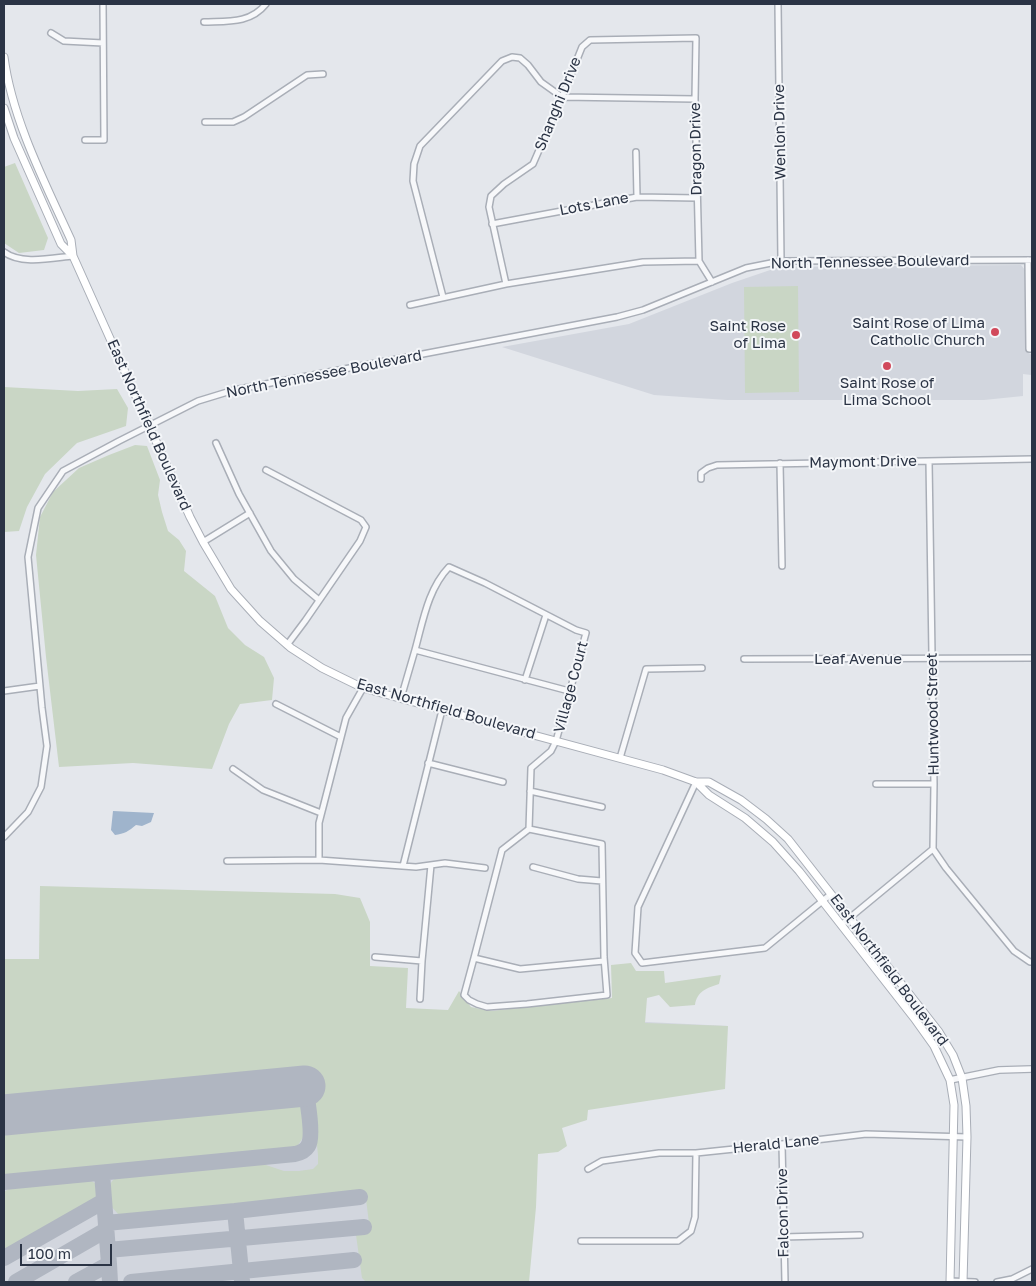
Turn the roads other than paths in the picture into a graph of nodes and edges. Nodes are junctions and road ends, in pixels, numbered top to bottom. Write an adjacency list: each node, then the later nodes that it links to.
1 (103, 4): 7 (street)
2 (266, 4): 4 (street)
3 (778, 4): 23 (street, Wenlon Drive)
4 (204, 22)
5 (51, 33): 7 (street)
6 (696, 38): 10 (street, Shanghi Drive); 11 (street, Dragon Drive)
7 (104, 43): 14 (street)
8 (4, 62): 20 (main road, East Northfield Boulevard)
9 (322, 74): 13 (street)
10 (562, 97): 11 (street); 18 (street, Shanghi Drive); 26 (street)
11 (695, 99): 17 (street, Dragon Drive)
12 (4, 108): 20 (main road, East Northfield Boulevard)
13 (205, 122)
14 (85, 140)
15 (636, 152): 16 (street)
16 (637, 196): 17 (street, Lots Lane); 18 (street, Lots Lane)
17 (697, 198): 22 (street, Dragon Drive)
18 (492, 224): 25 (street, Shanghi Drive)
19 (4, 252): 20 (street)
20 (73, 256): 29 (main road, East Northfield Boulevard)
21 (1030, 260): 23 (street, North Tennessee Boulevard); 28 (street)
22 (699, 261): 24 (street); 25 (street)
23 (781, 261): 24 (street, North Tennessee Boulevard)
24 (712, 282): 29 (street, North Tennessee Boulevard)
25 (506, 284): 26 (street)
26 (443, 297): 27 (street)
27 (410, 305)
28 (1032, 349)
29 (149, 425): 37 (main road, East Northfield Boulevard); 48 (street, North Tennessee Boulevard)
30 (216, 442): 36 (street)
31 (1032, 459): 32 (street, Maymont Drive)
32 (929, 460): 33 (street, Maymont Drive); 45 (street, Huntwood Street)
33 (780, 463): 35 (street, Maymont Drive); 38 (street)
34 (266, 470): 39 (street)
35 (701, 479)
36 (250, 513): 37 (street); 39 (street)
37 (203, 542): 41 (main road, East Northfield Boulevard)
38 (782, 566)
39 (319, 600): 41 (street)
40 (546, 615): 42 (street); 47 (street); 50 (street, Village Court)
41 (287, 645): 49 (main road, East Northfield Boulevard)
42 (415, 650): 47 (street); 52 (street)
43 (1032, 658): 45 (street, Leaf Avenue)
44 (744, 659): 45 (street, Leaf Avenue)
45 (933, 659): 63 (street, Huntwood Street)
46 (702, 668): 57 (street)
47 (525, 680): 50 (street)
48 (40, 686): 51 (street); 68 (street, North Tennessee Boulevard)
49 (363, 688): 52 (main road, East Northfield Boulevard); 55 (street)
50 (570, 691): 56 (street, Village Court)
51 (4, 692)
52 (401, 698): 54 (main road, East Northfield Boulevard)
53 (276, 704): 55 (street)
54 (442, 710): 56 (main road, East Northfield Boulevard); 58 (street)
55 (341, 737): 66 (street)
56 (556, 741): 57 (main road, East Northfield Boulevard); 64 (street)
57 (620, 758): 61 (main road, East Northfield Boulevard)
58 (428, 763): 60 (street); 73 (street)
59 (233, 769): 66 (street)
60 (503, 782)
61 (696, 782): 77 (main road, East Northfield Boulevard); 78 (main road, East Northfield Boulevard); 78 (street)
62 (876, 784): 63 (street)
63 (934, 784): 69 (street, Huntwood Street)
64 (530, 791): 65 (street); 67 (street)
65 (602, 807)
66 (321, 813): 70 (street)
67 (530, 829): 76 (street); 82 (street)
68 (4, 837)
69 (933, 849): 79 (street); 85 (street)
70 (318, 860): 71 (street); 73 (street)
71 (227, 861)
72 (431, 865): 73 (street); 75 (street); 83 (street)
73 (403, 866)
74 (533, 867): 76 (street)
75 (485, 868)
76 (602, 882): 84 (street)
77 (832, 894): 78 (street); 79 (main road, East Northfield Boulevard)
78 (823, 902): 80 (main road, East Northfield Boulevard)
79 (850, 918): 80 (street); 88 (main road, East Northfield Boulevard)
80 (841, 925): 89 (main road, East Northfield Boulevard)
81 (375, 957): 83 (street)
82 (474, 958): 84 (street); 84 (street)
83 (422, 961): 86 (street)
84 (604, 961)
85 (1032, 962)
86 (420, 1000)
87 (1032, 1070): 88 (street)
88 (962, 1078): 89 (street); 91 (main road, East Northfield Boulevard)
89 (950, 1080): 90 (main road, East Northfield Boulevard)
90 (954, 1136): 91 (street, Herald Lane); 92 (street, Herald Lane); 100 (main road, East Northfield Boulevard)
91 (967, 1137): 101 (main road, East Northfield Boulevard)
92 (782, 1144): 93 (street, Herald Lane); 96 (street, Falcon Drive)
93 (696, 1153): 94 (street, Herald Lane); 97 (street)
94 (588, 1168)
95 (860, 1236): 96 (street)
96 (783, 1237): 99 (street, Falcon Drive)
97 (581, 1241)
98 (1032, 1269): 103 (street)
99 (785, 1282)
100 (950, 1282): 101 (street)
101 (963, 1282): 102 (street)
102 (976, 1282)
103 (997, 1282)

